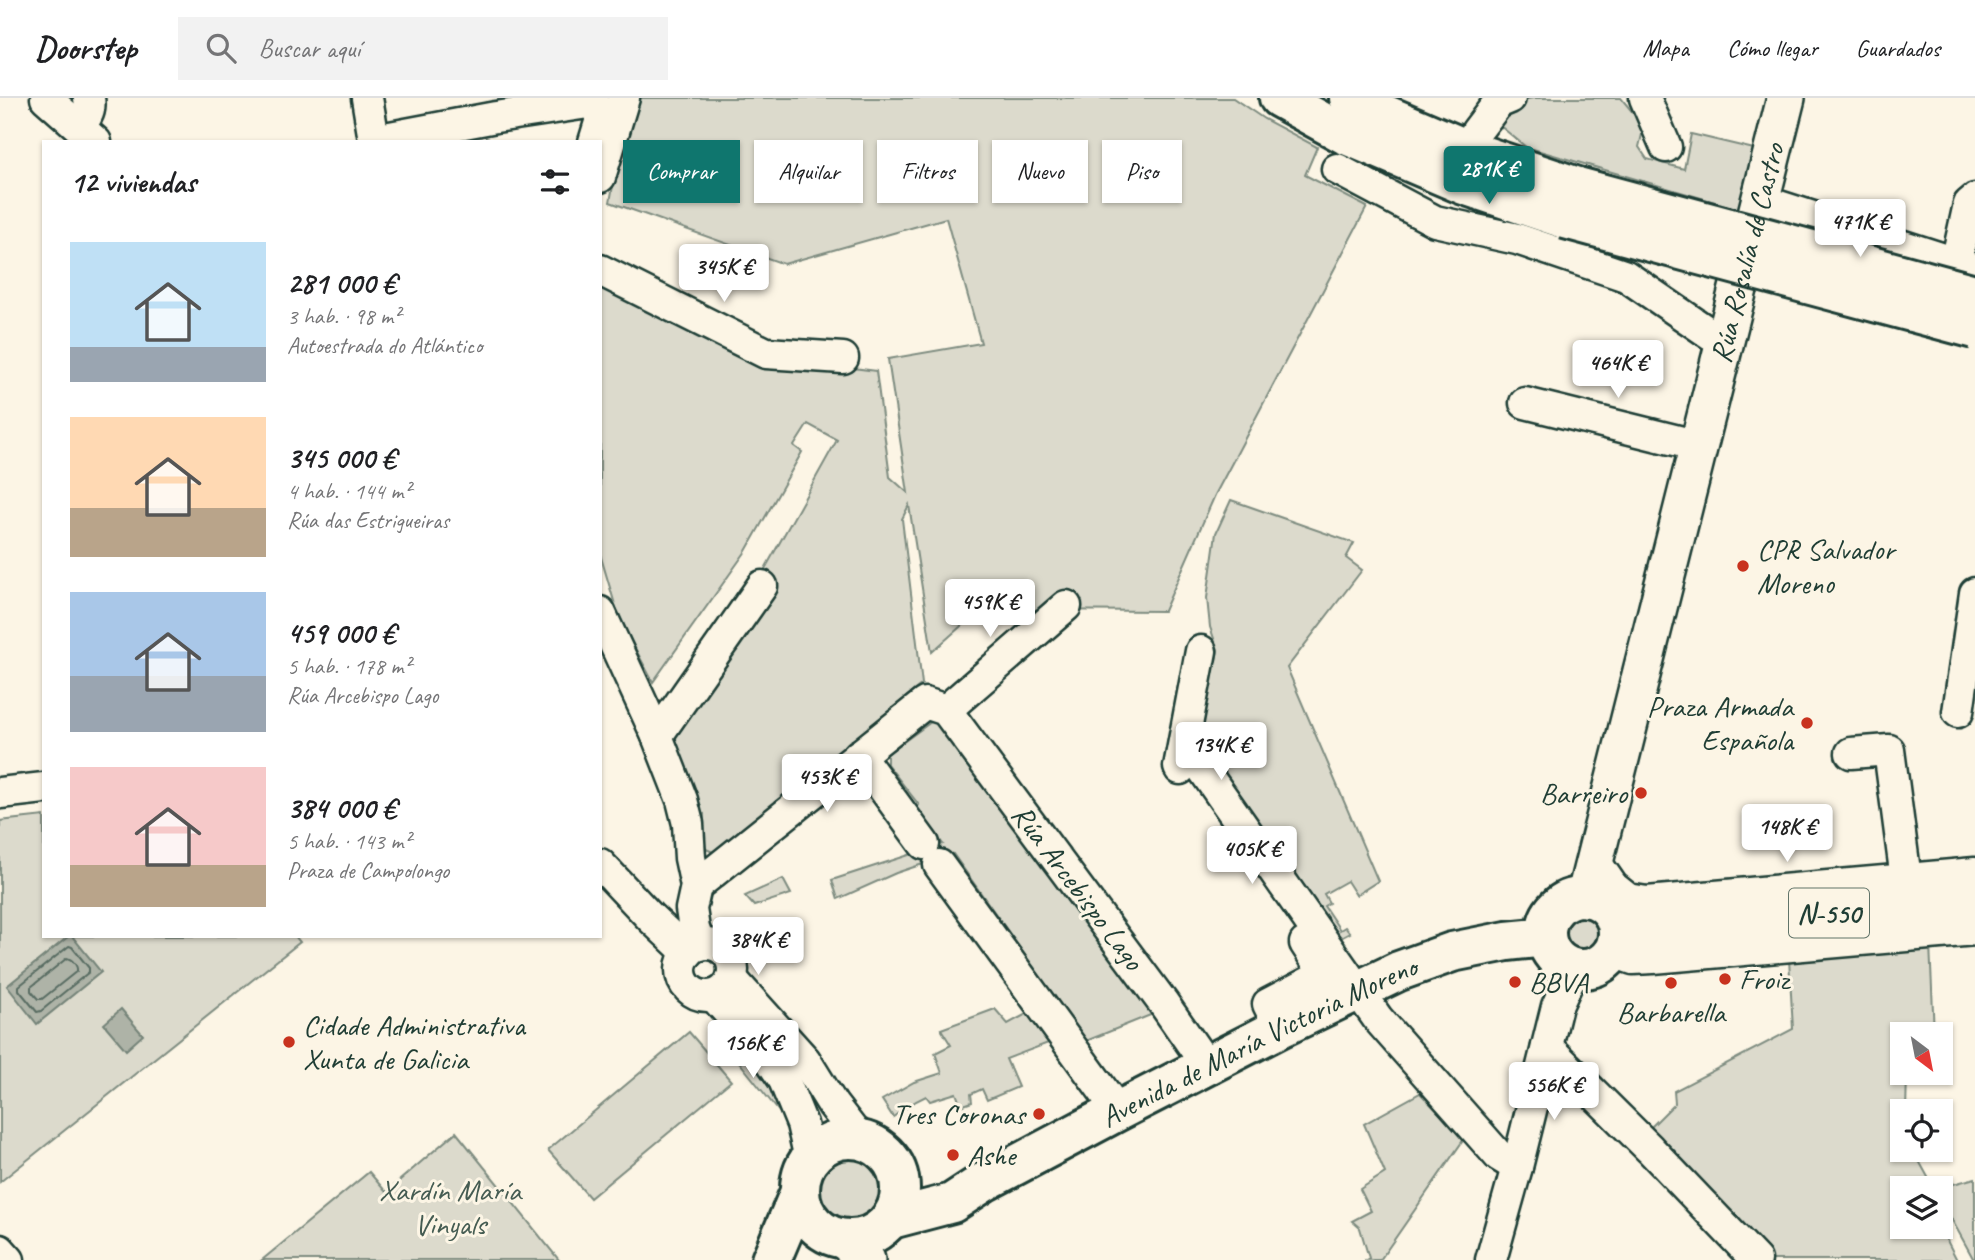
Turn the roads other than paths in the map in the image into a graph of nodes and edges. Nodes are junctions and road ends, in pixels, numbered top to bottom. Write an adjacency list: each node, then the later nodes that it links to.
1 (367, 98): 9 (street)
2 (624, 98): 15 (street)
3 (1279, 98): 18 (highway)
4 (1349, 98): 18 (highway)
5 (1510, 98): 11 (street)
6 (1645, 98): 13 (street)
7 (1786, 98): 17 (main road, Rúa Rosalía de Castro)
8 (48, 99): 10 (street)
9 (494, 107): 12 (street)
10 (88, 122)
11 (1476, 132)
12 (595, 140)
13 (1666, 147)
14 (1337, 169): 22 (street)
15 (602, 170)
16 (1975, 199): 20 (street)
17 (1760, 200): 20 (street); 22 (main road, Rúa Rosalía de Castro)
18 (1571, 203): 20 (highway, bridge); 21 (highway, bridge)
19 (602, 271): 23 (street)
20 (1969, 275)
21 (1975, 328)
22 (1725, 341): 25 (main road, Rúa Rosalía de Castro)
23 (843, 358)
24 (1525, 403): 25 (street)
25 (1699, 446): 39 (main road, Rúa Rosalía de Castro)
26 (762, 586): 33 (street)
27 (1975, 593): 32 (street)
28 (1066, 606): 31 (street)
29 (603, 630): 33 (street)
30 (1201, 650): 47 (street)
31 (935, 706): 36 (street); 58 (street, Rúa Arcebispo Lago)
32 (1958, 712)
33 (657, 736): 44 (street)
34 (1190, 751): 41 (street)
35 (1851, 753): 43 (street)
36 (859, 755): 44 (street); 59 (street)
37 (42, 788): 38 (street)
38 (0, 793)
39 (1595, 861): 45 (main road, Rúa Rosalía de Castro); 48 (street)
40 (602, 866): 52 (street)
41 (1271, 868): 47 (street); 55 (street)
42 (1975, 873): 43 (street)
43 (1906, 879): 48 (street)
44 (696, 886): 52 (street)
45 (1585, 898): 50 (highway); 51 (highway)
46 (1975, 901): 48 (highway, N-550)
47 (1279, 905): 56 (street)
48 (1694, 911): 51 (highway, N-550)
49 (1975, 930): 51 (street, N-550)
50 (1546, 937): 53 (highway); 55 (highway, Avenida de María Victoria Moreno)
51 (1615, 942): 53 (highway)
52 (694, 949): 54 (street); 54 (street)
53 (1574, 968): 57 (street)
54 (723, 987): 60 (street); 62 (street)
55 (1357, 991): 56 (highway, Avenida de María Victoria Moreno); 61 (street)
56 (1280, 1028): 58 (highway, Avenida de María Victoria Moreno)
57 (1547, 1047): 61 (street); 71 (street)
58 (1207, 1066): 59 (highway, Avenida de María Victoria Moreno)
59 (1118, 1111): 64 (highway, Avenida de María Victoria Moreno)
60 (860, 1140): 62 (highway); 63 (highway)
61 (1517, 1167): 70 (street)
62 (804, 1177): 65 (highway); 68 (highway)
63 (899, 1178): 64 (highway, Avenida de María Victoria Moreno); 65 (highway)
64 (985, 1182): 65 (highway, Avenida de María Victoria Moreno)
65 (863, 1241): 69 (highway, Avenida de María Victoria Moreno)
66 (0, 1250): 67 (street)
67 (9, 1260)
68 (772, 1260)
69 (781, 1260)
70 (1491, 1260)
71 (1756, 1260)

